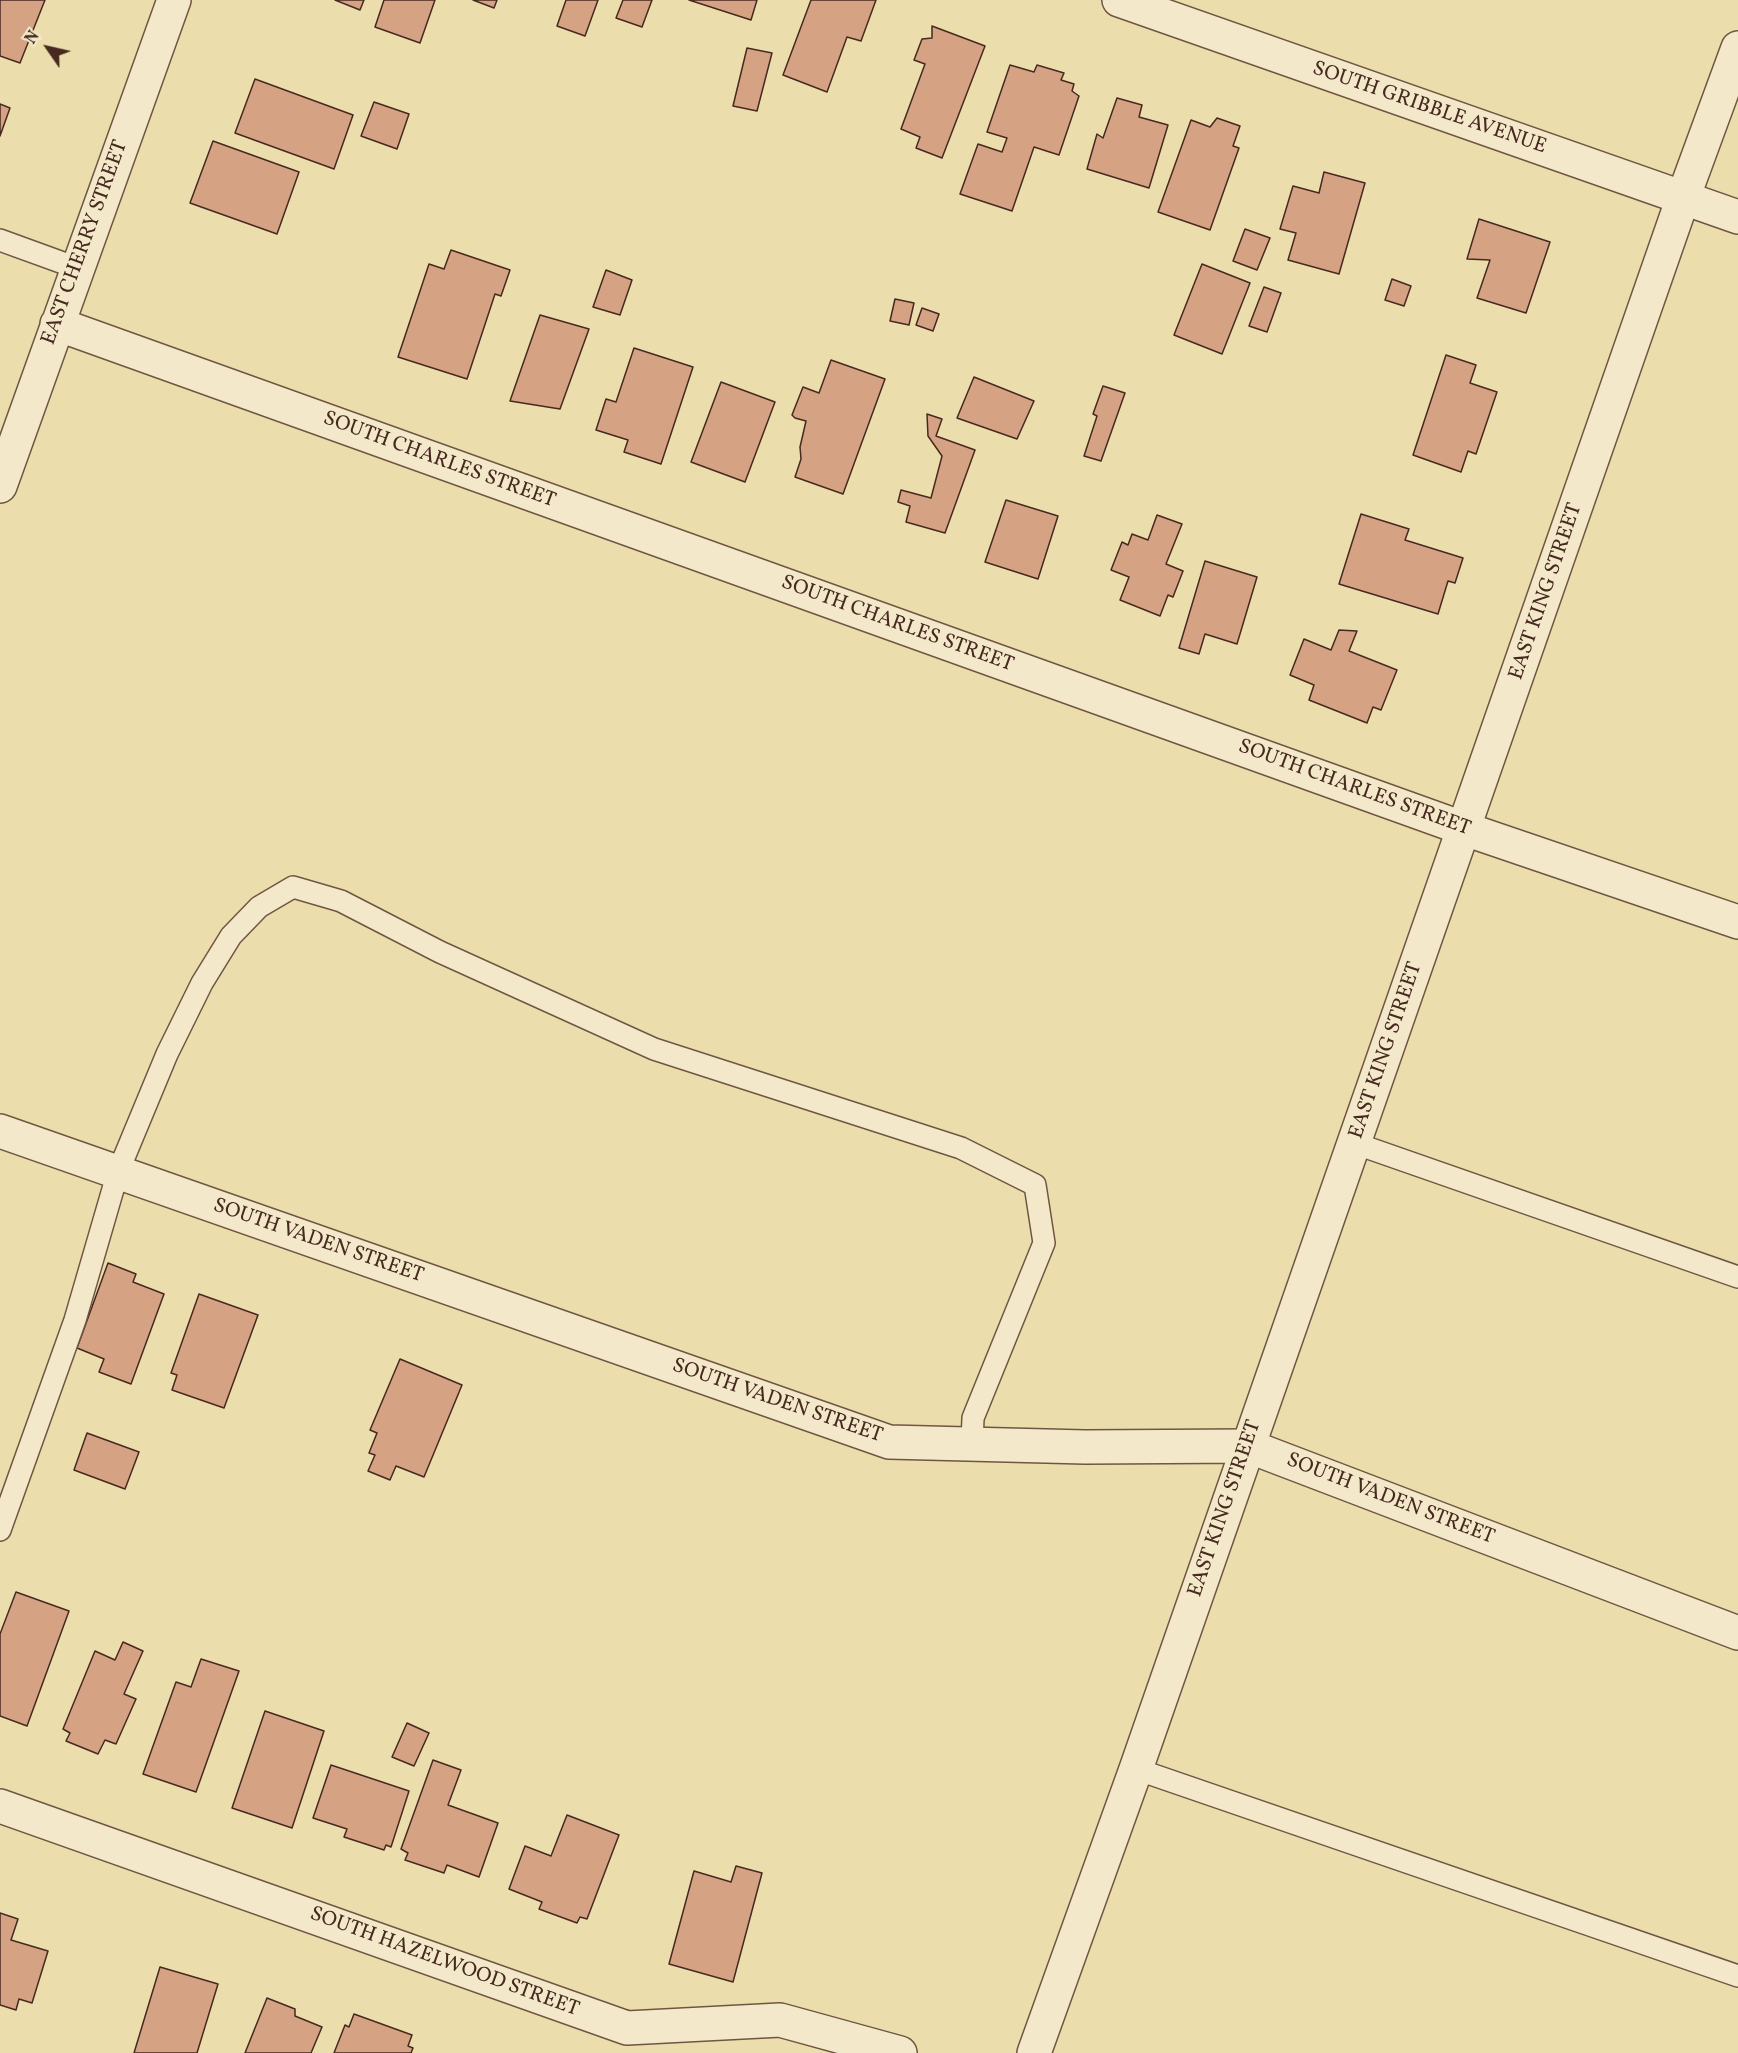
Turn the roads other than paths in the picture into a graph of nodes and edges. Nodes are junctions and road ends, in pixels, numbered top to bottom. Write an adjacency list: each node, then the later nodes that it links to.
1 (174, 0): 7 (street, EAST CHERRY STREET)
2 (1119, 0): 4 (street, SOUTH GRIBBLE AVENUE)
3 (1738, 48): 4 (street, EAST KING STREET)
4 (1683, 198): 5 (street, SOUTH GRIBBLE AVENUE); 10 (street, EAST KING STREET)
5 (1738, 217)
6 (0, 240): 7 (lane)
7 (77, 268): 8 (street, EAST CHERRY STREET)
8 (57, 324): 9 (street, EAST CHERRY STREET); 10 (street, SOUTH CHARLES STREET)
9 (0, 486)
10 (1465, 829): 11 (street, SOUTH CHARLES STREET); 13 (street, EAST KING STREET)
11 (1738, 922)
12 (0, 1131): 14 (street, SOUTH VADEN STREET)
13 (1354, 1143): 15 (lane); 17 (street, EAST KING STREET)
14 (118, 1172): 16 (street, SOUTH VADEN STREET); 16 (lane); 18 (lane)
15 (1738, 1277)
16 (972, 1444): 17 (street, SOUTH VADEN STREET)
17 (1248, 1446): 19 (street, SOUTH VADEN STREET); 20 (street, EAST KING STREET)
18 (0, 1530)
19 (1738, 1633)
20 (1136, 1769): 22 (lane); 24 (street, EAST KING STREET)
21 (0, 1806): 23 (street, SOUTH HAZELWOOD STREET)
22 (1738, 1976)
23 (900, 2053)
24 (1034, 2053)

